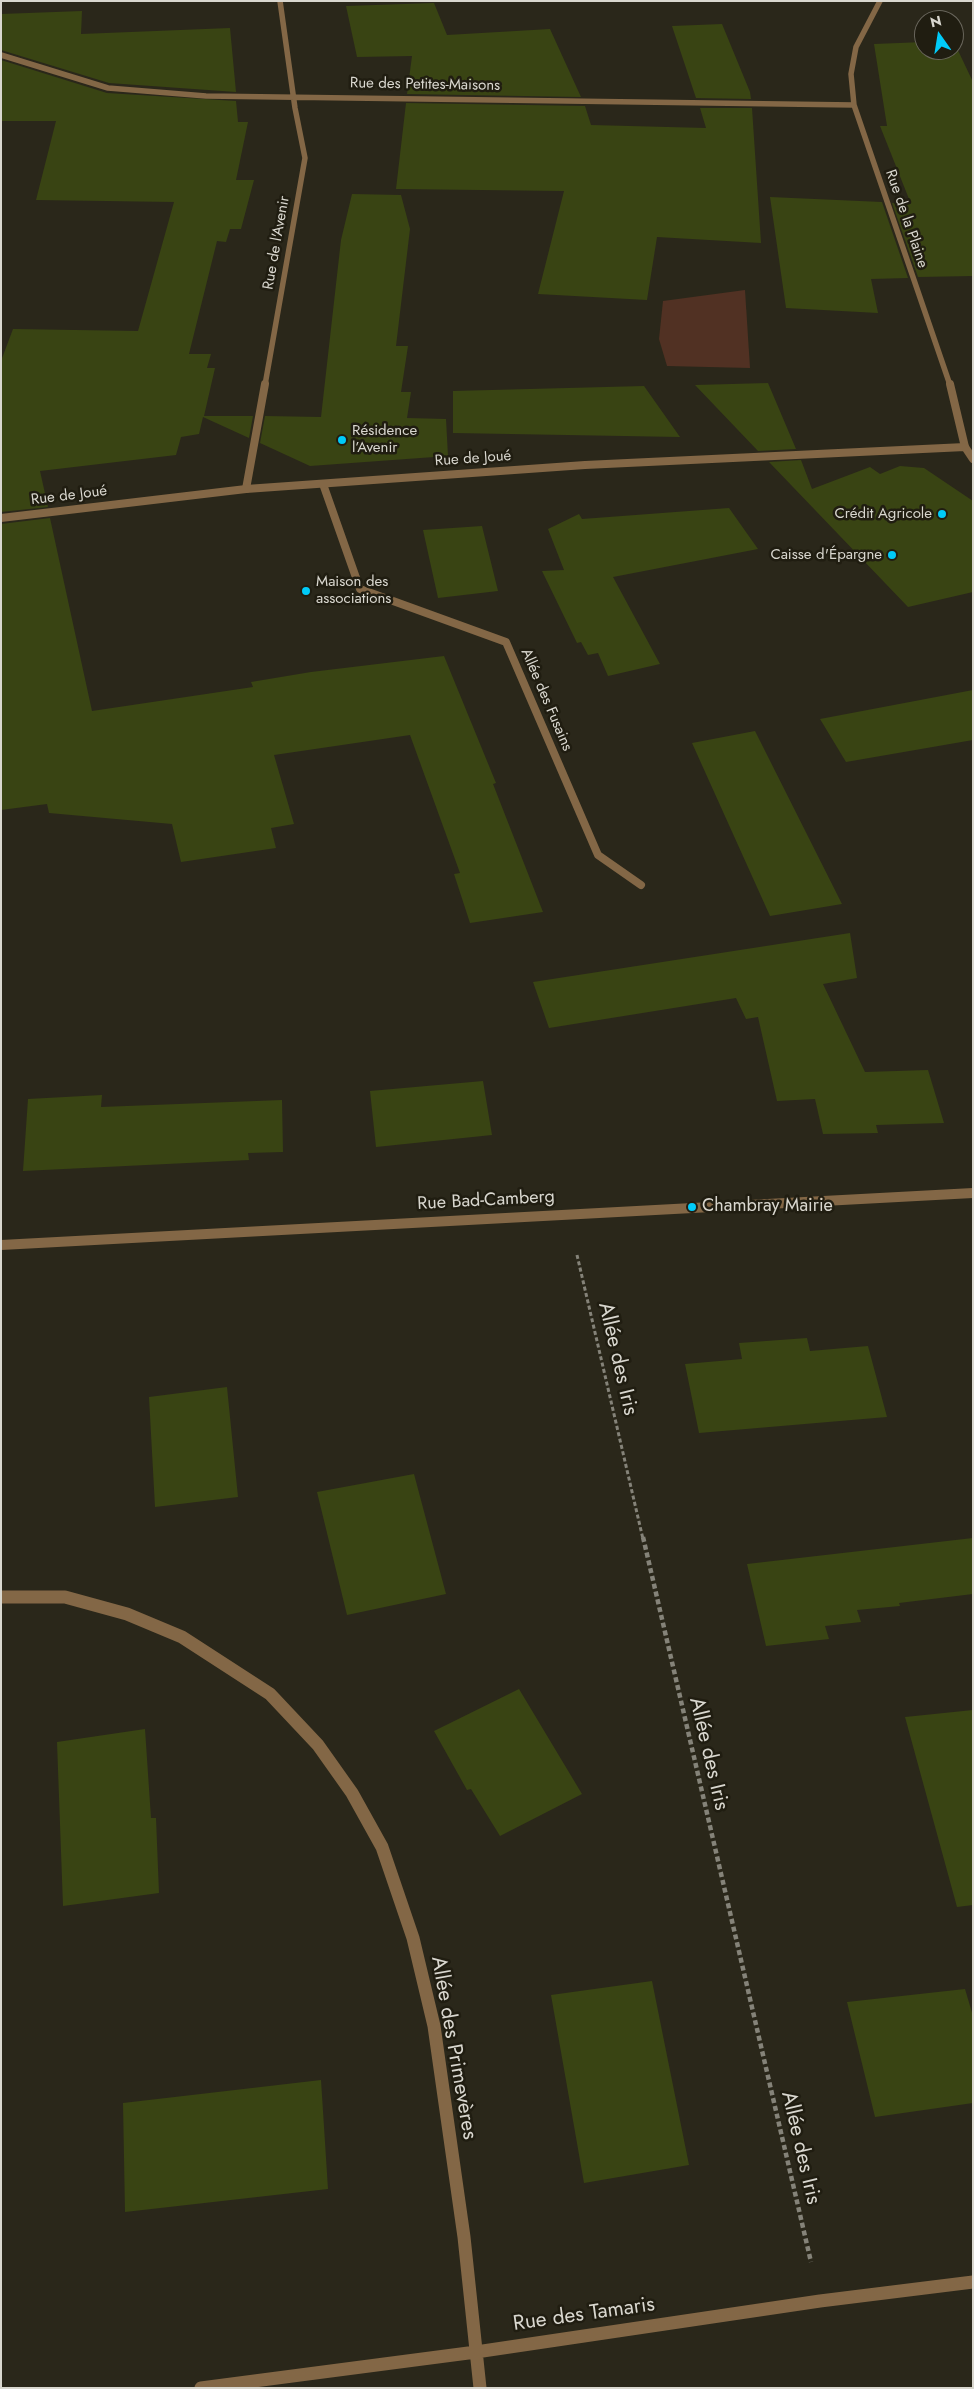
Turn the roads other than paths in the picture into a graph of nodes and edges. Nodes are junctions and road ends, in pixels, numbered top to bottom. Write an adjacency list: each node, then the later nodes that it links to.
1 (280, 1): 4 (street, Rue de l'Avenir)
2 (880, 1): 5 (street, Rue de la Plaine)
3 (1, 55): 4 (street, Rue des Petites-Maisons)
4 (293, 96): 5 (street, Rue des Petites-Maisons); 9 (street, Rue de l'Avenir)
5 (854, 105): 6 (street, Rue de la Plaine)
6 (965, 447): 7 (street); 8 (street, Rue de Joué)
7 (973, 459)
8 (323, 484): 9 (street, Rue de Joué); 11 (street, Allée des Fusains)
9 (246, 489): 10 (street, Rue de Joué)
10 (1, 518)
11 (641, 886)
12 (973, 1193): 13 (street, Rue Bad-Camberg)
13 (1, 1245)
14 (1, 1597): 16 (street, Allée des Primevères)
15 (973, 2282): 16 (street, Rue des Tamaris)
16 (476, 2352): 17 (street, Rue des Tamaris); 18 (street, Allée des Primevères)
17 (201, 2388)
18 (480, 2388)

